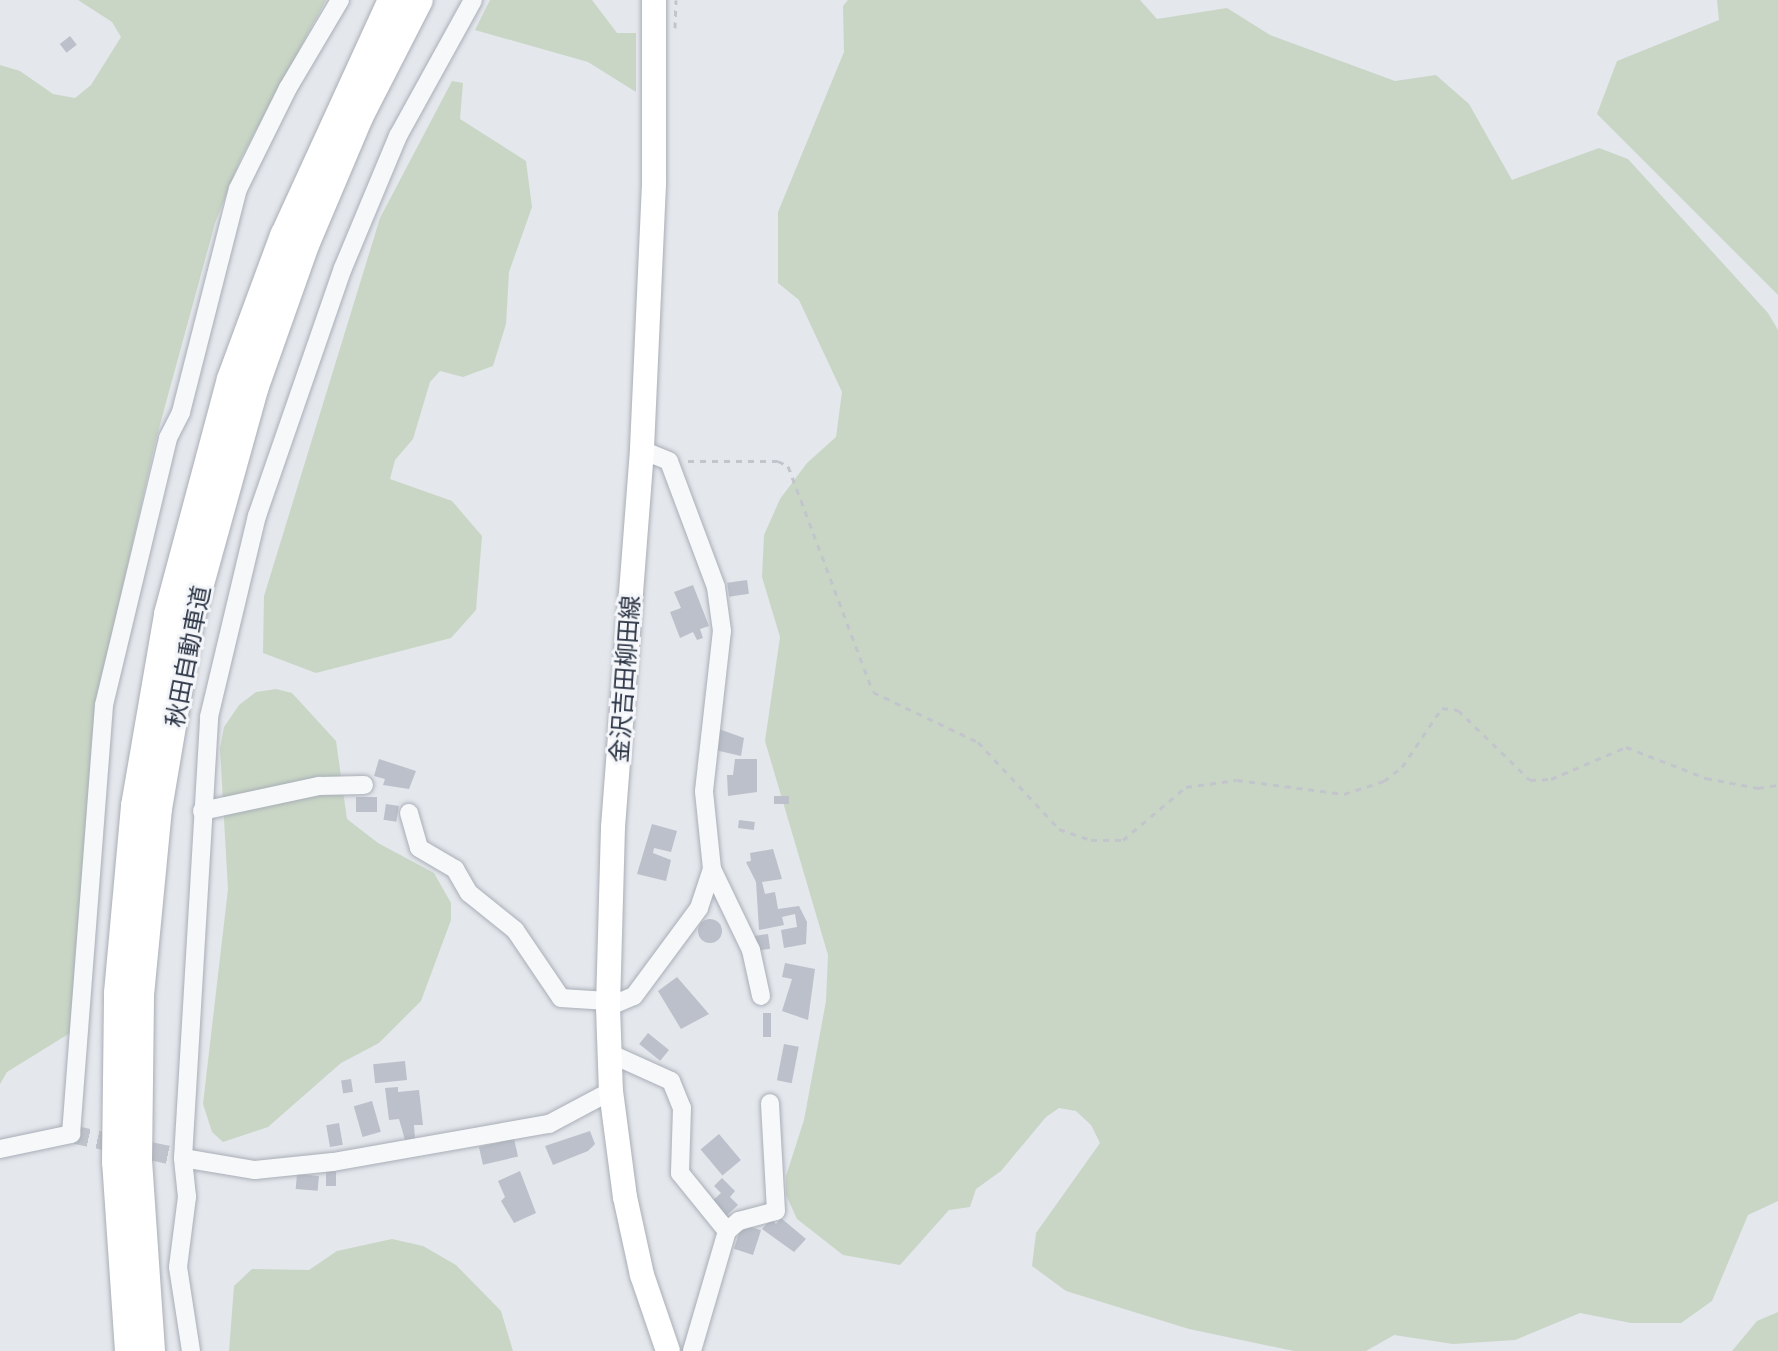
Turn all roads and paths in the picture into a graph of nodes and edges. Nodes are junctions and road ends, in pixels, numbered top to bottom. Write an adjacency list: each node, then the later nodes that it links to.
1 (340, 0): 20 (street)
2 (392, 0): 23 (highway, 秋田自動車道)
3 (419, 0): 24 (highway, 秋田自動車道)
4 (473, 0): 12 (street)
5 (654, 0): 8 (main road, 金沢吉田柳田線)
6 (676, 0): 7 (path)
7 (675, 38)
8 (642, 450): 9 (street); 16 (main road, 金沢吉田柳田線)
9 (669, 461): 11 (path); 14 (street)
10 (364, 785): 12 (street)
11 (1778, 785)
12 (202, 811): 21 (street)
13 (409, 813): 16 (street)
14 (712, 869): 15 (street); 16 (street)
15 (761, 996)
16 (608, 1004): 17 (main road, 金沢吉田柳田線)
17 (609, 1053): 18 (main road, 金沢吉田柳田線); 22 (street)
18 (611, 1091): 21 (street); 26 (main road, 金沢吉田柳田線)
19 (770, 1103): 22 (street)
20 (0, 1149)
21 (183, 1158): 25 (street)
22 (727, 1231): 27 (street)
23 (129, 1351)
24 (151, 1351)
25 (191, 1351)
26 (668, 1351)
27 (692, 1351)

